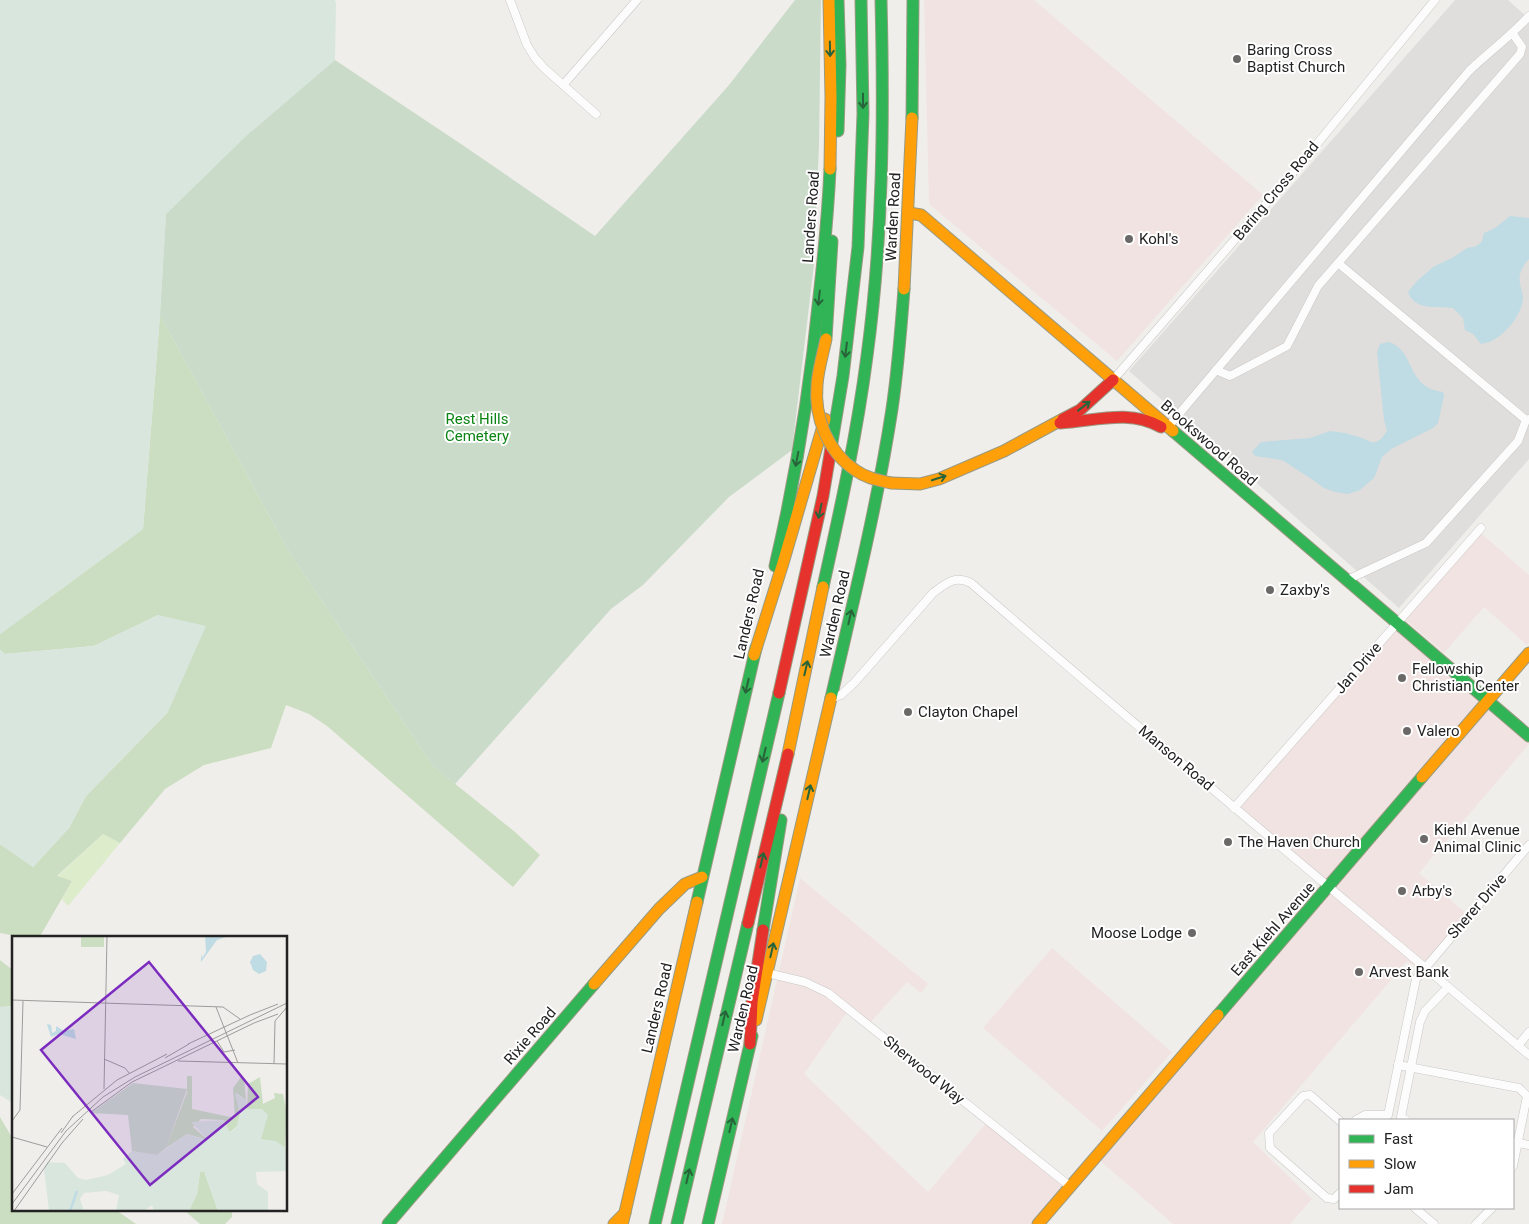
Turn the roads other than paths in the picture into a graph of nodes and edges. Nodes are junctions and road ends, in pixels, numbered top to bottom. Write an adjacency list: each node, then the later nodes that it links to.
1 (510, 0): 11 (street)
2 (637, 0): 11 (street)
3 (829, 0): 26 (main road, Landers Road, one-way to 26)
4 (838, 0): 19 (main road, one-way to 19, bridge)
5 (861, 0): 16 (main road, one-way to 16)
6 (881, 0): 29 (main road, one-way to 6)
7 (913, 0): 13 (main road, Warden Road)
8 (1435, 0): 17 (street, Baring Cross Road)
9 (1529, 16): 10 (street)
10 (1513, 34): 14 (street); 15 (street)
11 (564, 84): 12 (street)
12 (596, 114)
13 (909, 213): 17 (main road, Brookswood Road); 27 (main road, Warden Road, one-way to 13)
14 (1338, 263): 15 (street); 18 (street)
15 (1216, 370): 20 (street)
16 (843, 376): 26 (main road); 62 (main road, one-way to 62)
17 (1113, 380): 19 (main road, one-way to 17); 20 (main road, Brookswood Road)
18 (1528, 420): 23 (street)
19 (1056, 424): 21 (main road)
20 (1168, 427): 21 (main road, Brookswood Road)
21 (1182, 439): 23 (main road, Brookswood Road)
22 (1481, 528): 24 (street, Jan Drive)
23 (1347, 580): 24 (main road, Brookswood Road)
24 (1397, 623): 28 (main road, Brookswood Road); 31 (street, Jan Drive)
25 (1529, 653): 28 (main road, East Kiehl Avenue)
26 (754, 654): 33 (main road, Landers Road, one-way to 33)
27 (830, 699): 31 (street, Manson Road); 36 (main road, Warden Road, one-way to 27)
28 (1488, 701): 30 (main road, Brookswood Road); 34 (main road, East Kiehl Avenue)
29 (793, 733): 43 (main road); 63 (main road, one-way to 29)
30 (1529, 736)
31 (1234, 808): 34 (street, Manson Road)
32 (1529, 845): 35 (street, Sherer Drive)
33 (702, 877): 59 (main road, Landers Road); 60 (main road, Rixie Road)
34 (1329, 886): 35 (street, Manson Road); 55 (main road, East Kiehl Avenue)
35 (1425, 967): 37 (street, Manson Road); 38 (street, Sherer Drive)
36 (767, 973): 43 (main road, Warden Road); 55 (street, Sherwood Way)
37 (1448, 986): 39 (street); 44 (street, Manson Road)
38 (1411, 1004): 39 (street); 40 (street, Sherer Drive)
39 (1426, 1011): 41 (street)
40 (1406, 1028): 41 (street); 46 (street, Sherer Drive)
41 (1418, 1030): 47 (street)
42 (1529, 1032): 44 (street)
43 (750, 1044): 64 (main road, Warden Road, one-way to 43)
44 (1518, 1046): 45 (street, Manson Road)
45 (1529, 1055)
46 (1398, 1066): 47 (street); 48 (street, Sherer Drive)
47 (1411, 1068): 49 (street); 52 (street)
48 (1388, 1114): 49 (street); 51 (street)
49 (1404, 1118)
50 (1339, 1119): 56 (street)
51 (1358, 1119)
52 (1516, 1142): 53 (street); 54 (street)
53 (1529, 1145)
54 (1514, 1158)
55 (1070, 1187): 65 (main road, East Kiehl Avenue)
56 (1339, 1194)
57 (1416, 1209): 66 (street)
58 (1491, 1209): 67 (street)
59 (623, 1218): 61 (main road)
60 (388, 1224)
61 (614, 1224)
62 (656, 1224)
63 (677, 1224)
64 (708, 1224)
65 (1038, 1224)
66 (1434, 1224)
67 (1476, 1224)

